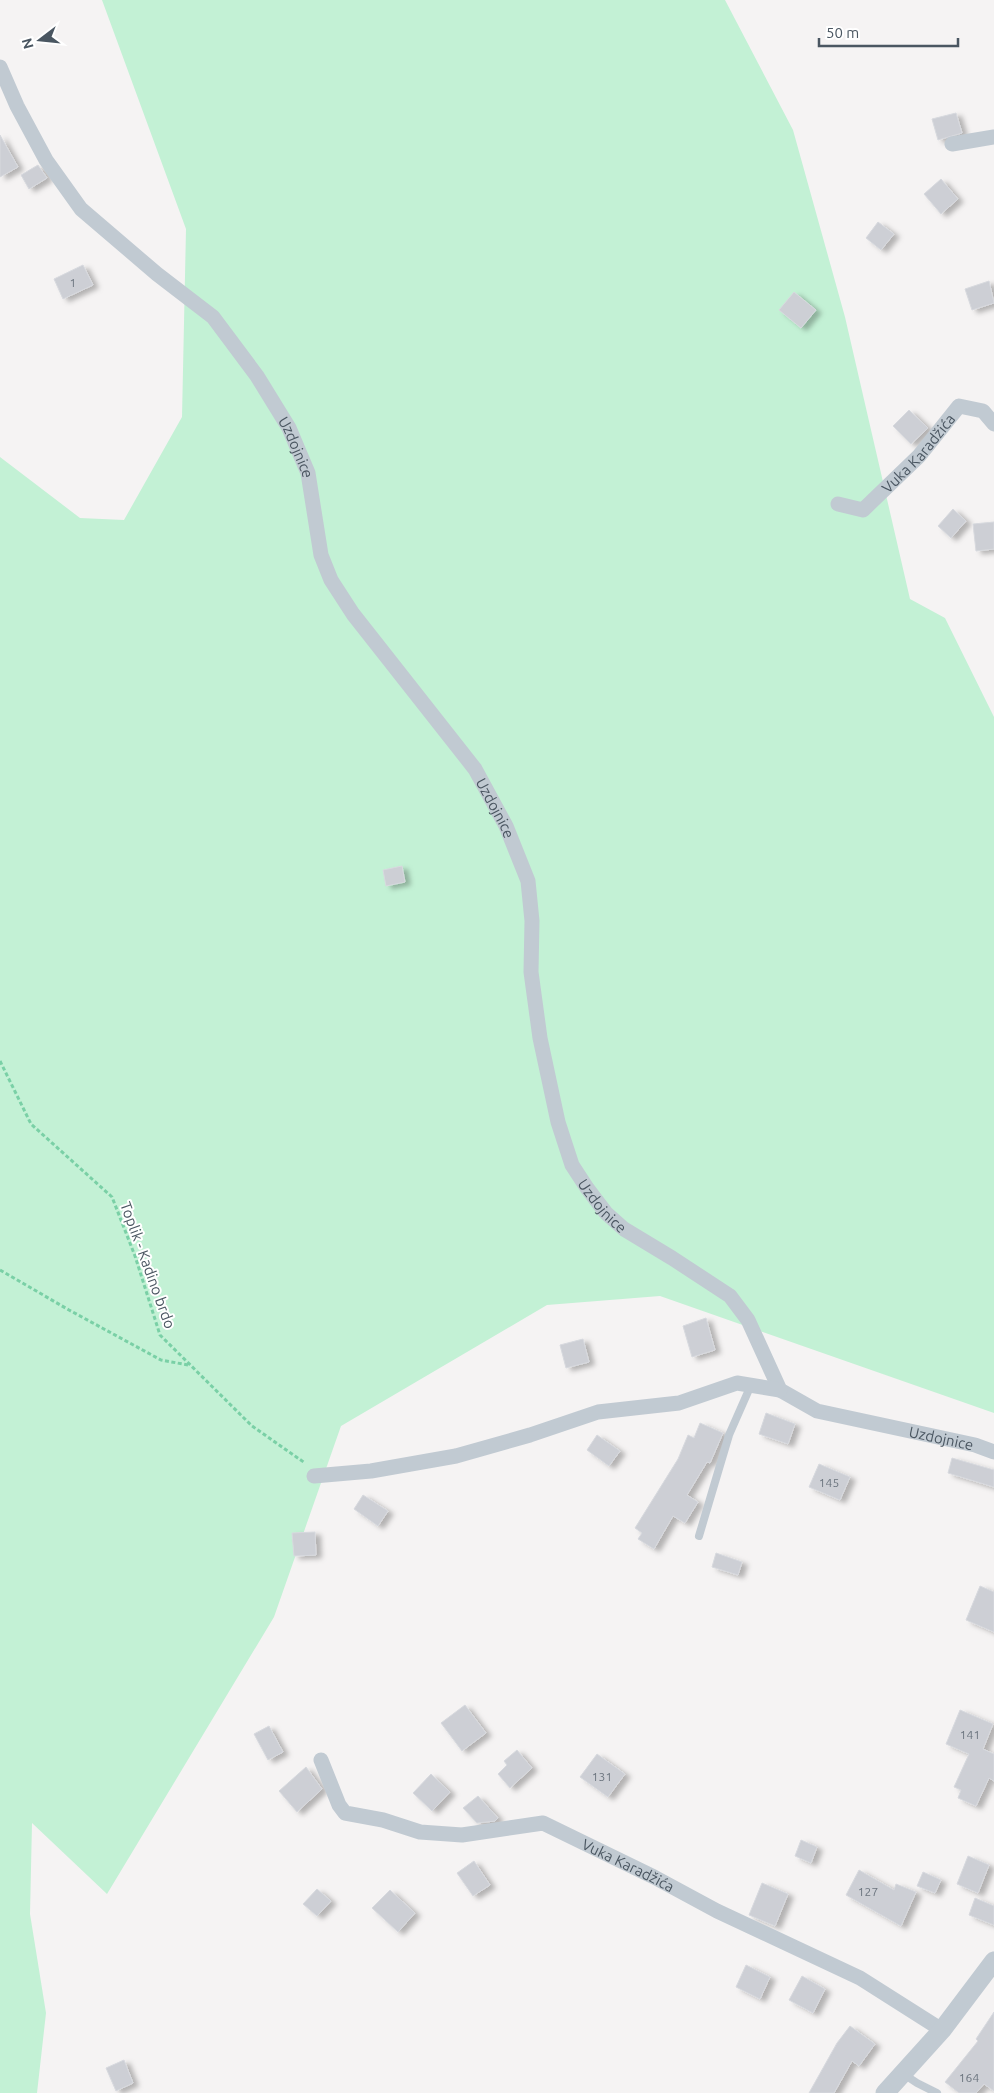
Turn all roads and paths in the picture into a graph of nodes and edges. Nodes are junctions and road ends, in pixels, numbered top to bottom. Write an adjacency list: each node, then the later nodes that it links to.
1 (0, 67): 10 (street, Uzdojnice)
2 (994, 137): 3 (street)
3 (952, 144)
4 (994, 424): 5 (street, Vuka Karadžića)
5 (838, 504)
6 (0, 1061): 8 (path, Toplik - Kadino brdo)
7 (0, 1270): 8 (path)
8 (189, 1365): 12 (path, Toplik - Kadino brdo)
9 (751, 1385): 10 (street); 12 (street); 13 (lane)
10 (780, 1390): 11 (street, Uzdojnice)
11 (994, 1452)
12 (318, 1475)
13 (699, 1536)
14 (321, 1760): 16 (street, Vuka Karadžića)
15 (994, 1961): 16 (street)
16 (942, 2030): 17 (street)
17 (902, 2073): 18 (street); 19 (lane)
18 (885, 2093)
19 (937, 2093)

